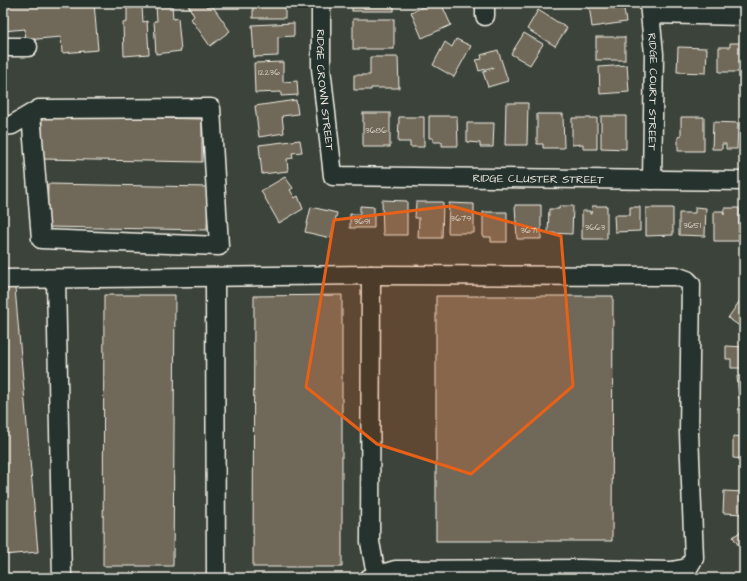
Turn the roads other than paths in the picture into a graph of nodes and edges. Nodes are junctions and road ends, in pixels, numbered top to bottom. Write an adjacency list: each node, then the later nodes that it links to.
1 (321, 3): 8 (street, RIDGE CROWN STREET)
2 (650, 8): 3 (street); 9 (street, RIDGE COURT STREET)
3 (744, 16)
4 (3, 47): 5 (street)
5 (28, 47)
6 (31, 114): 6 (street); 7 (street)
7 (3, 126)
8 (334, 176): 9 (street, RIDGE CLUSTER STREET)
9 (652, 180): 10 (street, RIDGE CLUSTER STREET)
10 (744, 182)
11 (371, 275): 12 (street); 15 (street); 16 (street)
12 (214, 276): 14 (street); 18 (street)
13 (3, 279): 14 (street)
14 (56, 279): 17 (street)
15 (519, 574): 16 (street)
16 (376, 577)
17 (62, 578)
18 (216, 578)

